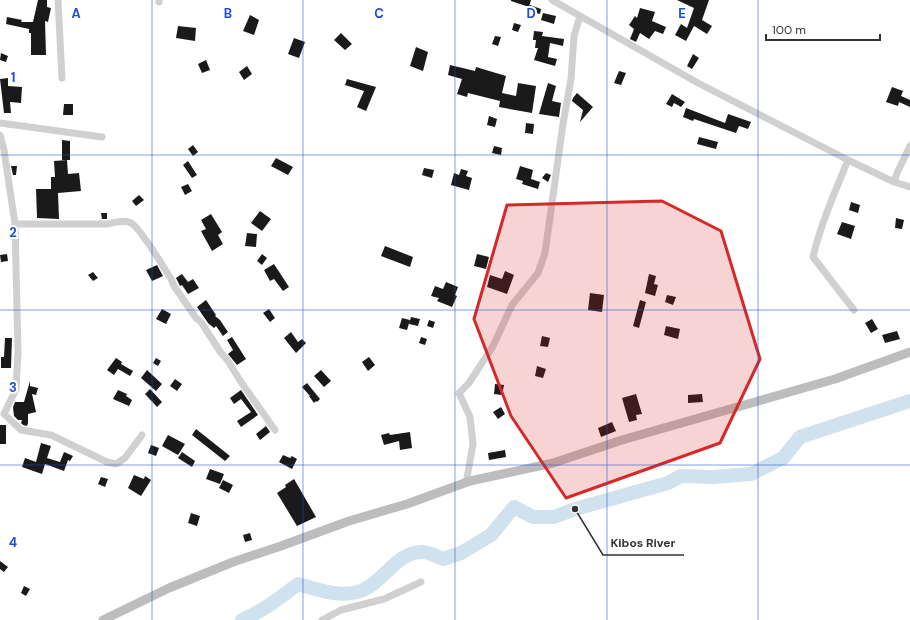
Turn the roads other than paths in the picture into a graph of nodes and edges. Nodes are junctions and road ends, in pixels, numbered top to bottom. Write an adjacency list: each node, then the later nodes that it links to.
1 (58, 0): 4 (street)
2 (552, 0): 3 (street)
3 (580, 16): 9 (street); 18 (street)
4 (62, 78)
5 (0, 123): 7 (street)
6 (0, 135): 12 (street)
7 (102, 137)
8 (910, 146): 10 (street)
9 (848, 160): 10 (street); 13 (street)
10 (894, 182): 11 (street)
11 (910, 187)
12 (15, 224): 15 (street); 16 (street)
13 (854, 310)
14 (910, 352): 18 (main road)
15 (2, 415): 17 (street)
16 (275, 430)
17 (142, 435)
18 (466, 483): 20 (main road)
19 (421, 582): 21 (street)
20 (103, 620)
21 (322, 620)

